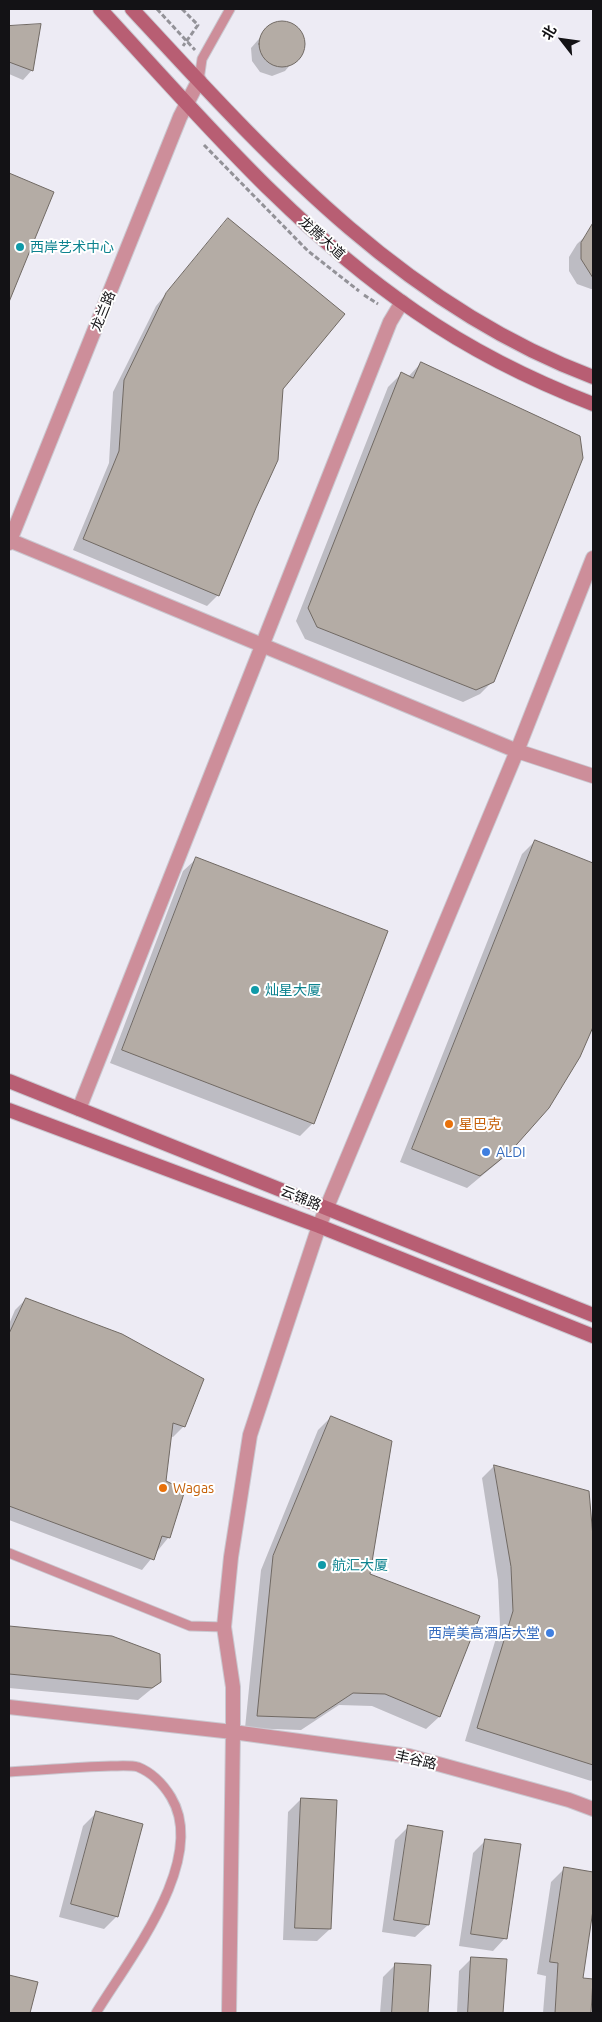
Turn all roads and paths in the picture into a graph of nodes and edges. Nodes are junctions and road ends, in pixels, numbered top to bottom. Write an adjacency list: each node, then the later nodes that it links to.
1 (100, 9): 10 (main road, 龙腾大道)
2 (132, 9): 7 (main road, 龙腾大道)
3 (157, 9): 6 (path)
4 (182, 9): 6 (path)
5 (230, 9): 8 (lane)
6 (188, 40): 7 (path); 8 (path)
7 (175, 55): 9 (main road, 龙腾大道)
8 (202, 59): 9 (lane)
9 (199, 80): 10 (street, 龙兰路); 12 (main road, 龙腾大道)
10 (187, 102): 11 (main road, 龙腾大道); 14 (street, 龙兰路)
11 (402, 302): 13 (main road, 龙腾大道); 16 (street)
12 (593, 377)
13 (593, 404)
14 (9, 541): 16 (street)
15 (593, 558): 17 (street)
16 (263, 644): 17 (street); 20 (street)
17 (517, 751): 18 (street); 22 (street)
18 (593, 776)
19 (9, 1081): 20 (main road, 云锦路)
20 (79, 1109): 22 (main road, 云锦路)
21 (9, 1110): 23 (main road, 云锦路)
22 (326, 1208): 23 (street); 24 (main road, 云锦路)
23 (319, 1226): 25 (main road, 云锦路); 27 (street)
24 (593, 1315)
25 (593, 1336)
26 (9, 1553): 27 (lane)
27 (224, 1626): 29 (street)
28 (9, 1707): 29 (street, 丰谷路)
29 (233, 1732): 31 (street, 丰谷路); 33 (street)
30 (9, 1772): 32 (lane)
31 (593, 1809)
32 (96, 2013)
33 (230, 2013)

